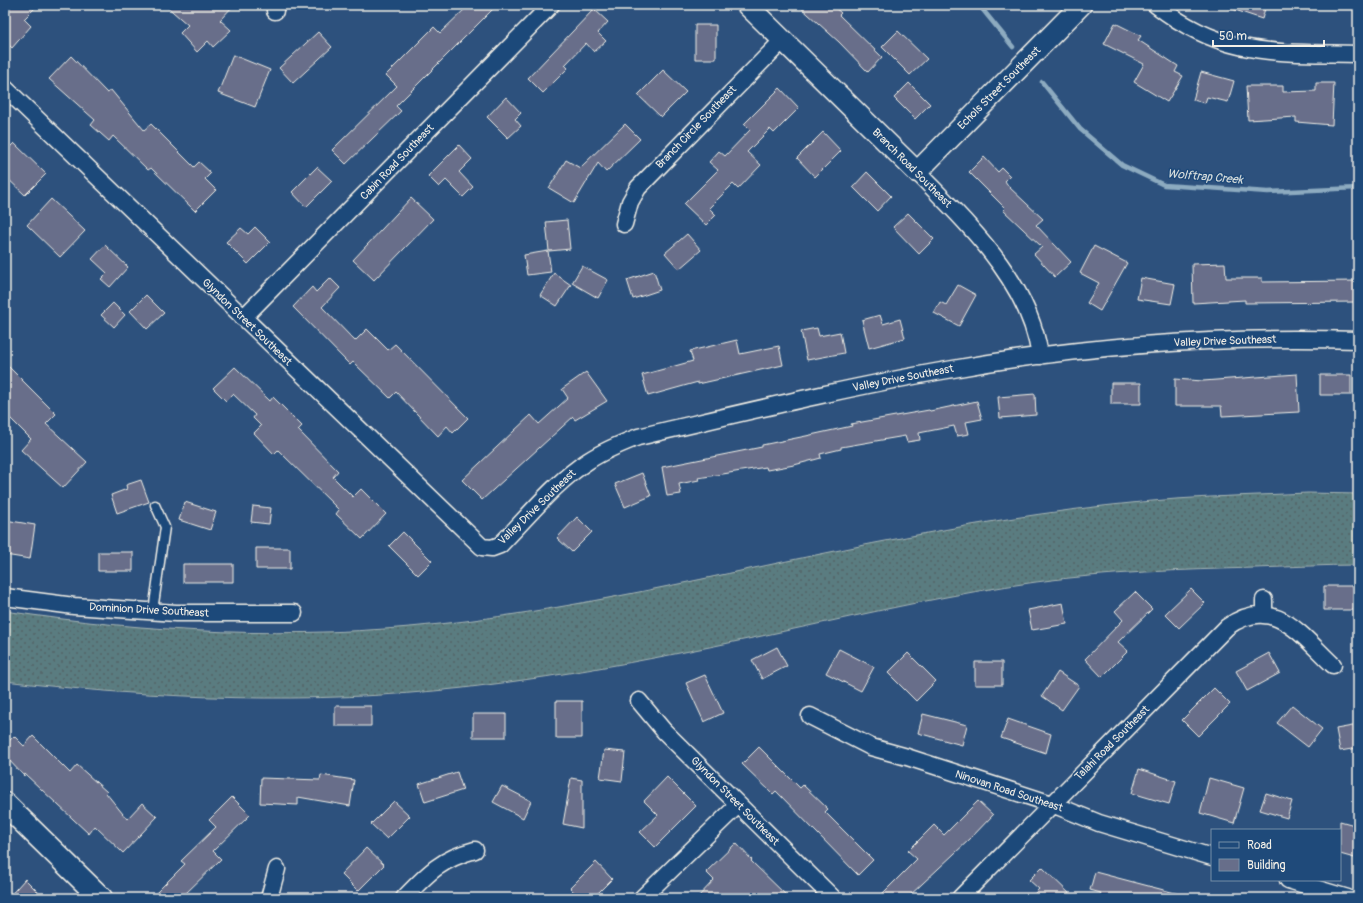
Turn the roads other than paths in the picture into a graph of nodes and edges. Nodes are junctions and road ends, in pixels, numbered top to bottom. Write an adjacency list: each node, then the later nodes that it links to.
1 (551, 5): 10 (street, Cabin Road Southeast)
2 (748, 5): 5 (street, Branch Road Southeast)
3 (1081, 5): 8 (street, Echols Street Southeast)
4 (1156, 5): 6 (street)
5 (783, 40): 8 (street, Branch Road Southeast); 9 (street, Branch Circle Southeast)
6 (1358, 50)
7 (5, 88): 10 (street, Glyndon Street Southeast)
8 (917, 172): 12 (street, Branch Road Southeast)
9 (624, 224)
10 (243, 318): 14 (street, Glyndon Street Southeast)
11 (1358, 340): 12 (street, Valley Drive Southeast)
12 (1040, 356): 14 (street, Valley Drive Southeast)
13 (155, 505): 16 (lane)
14 (492, 548)
15 (5, 597): 16 (street, Dominion Drive Southeast)
16 (153, 611): 17 (street, Dominion Drive Southeast)
17 (294, 613)
18 (1333, 665): 22 (street, Talahi Road Southeast)
19 (639, 701): 23 (street, Glyndon Street Southeast)
20 (810, 716): 22 (street, Ninovan Road Southeast)
21 (5, 804): 28 (main road)
22 (1052, 804): 25 (street, Ninovan Road Southeast); 33 (street, Talahi Road Southeast)
23 (738, 805): 31 (street); 32 (street, Glyndon Street Southeast)
24 (476, 850): 30 (street)
25 (1211, 857)
26 (277, 868): 29 (street)
27 (1291, 881): 34 (street)
28 (102, 898)
29 (269, 898)
30 (404, 898)
31 (642, 898)
32 (833, 898)
33 (960, 898)
34 (1348, 898)

